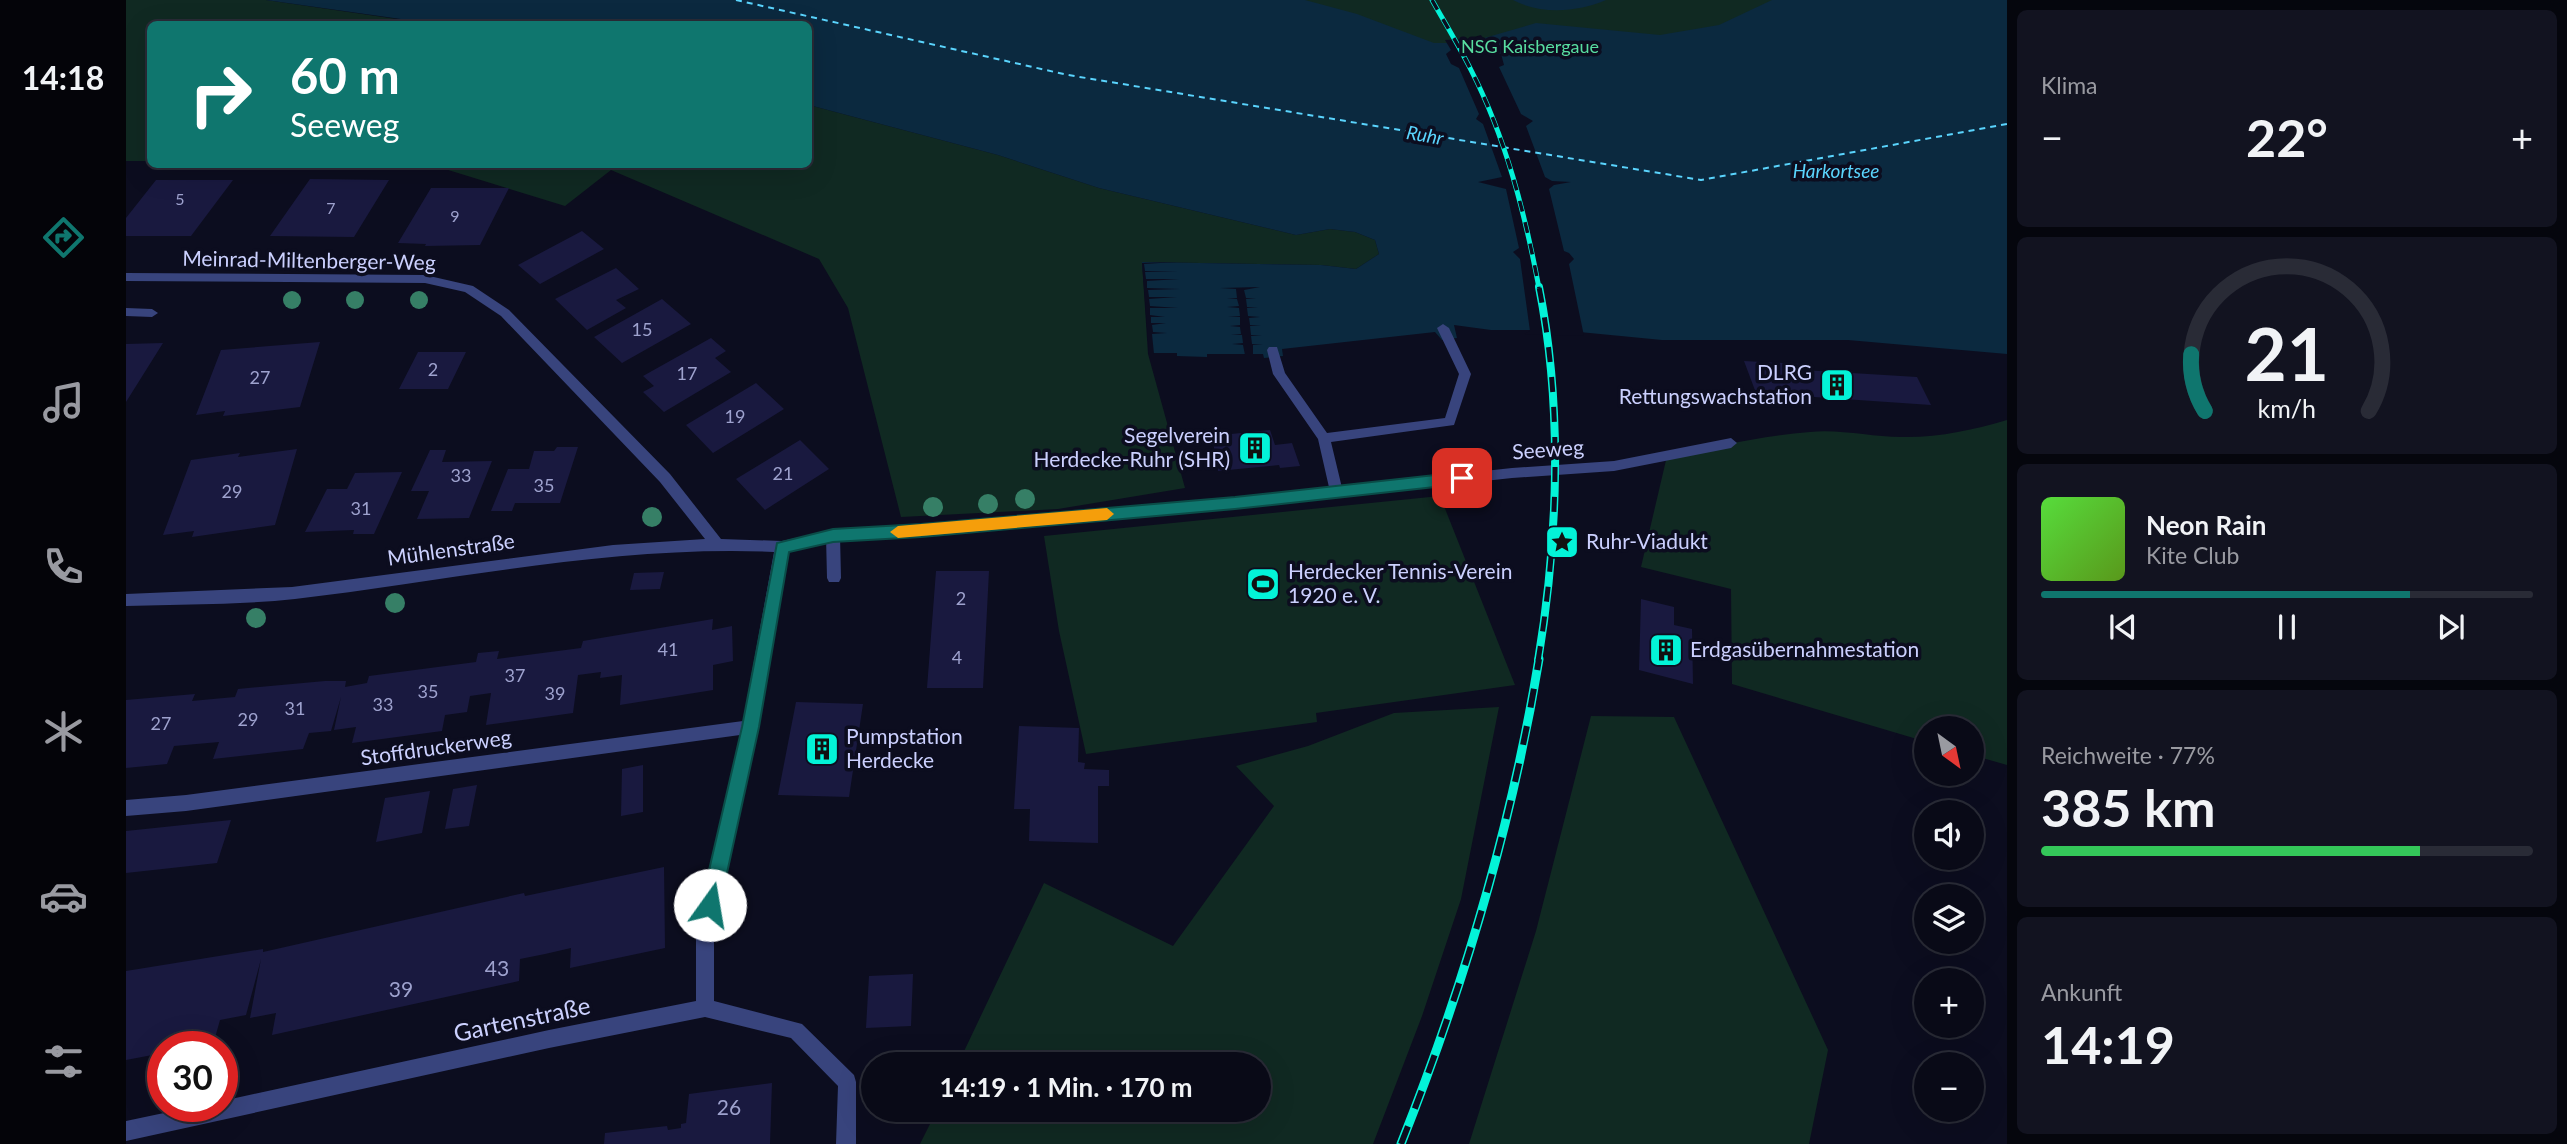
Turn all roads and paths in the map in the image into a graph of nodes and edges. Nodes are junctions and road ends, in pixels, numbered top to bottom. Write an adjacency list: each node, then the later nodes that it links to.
1 (126, 277): 10 (street, Meinrad-Miltenberger-Weg)
2 (126, 313): 3 (street)
3 (152, 313)
4 (1443, 328): 6 (street)
5 (1273, 351): 6 (street)
6 (1324, 438): 8 (street)
7 (1731, 443): 8 (street, Seeweg)
8 (1336, 492): 9 (street, Seeweg)
9 (833, 536): 11 (street, Seeweg); 12 (street)
10 (718, 544): 11 (street, Mühlenstraße); 13 (street, Mühlenstraße)
11 (782, 547): 14 (street)
12 (834, 578)
13 (126, 600)
14 (750, 727): 15 (street, Stoffdruckerweg); 16 (street)
15 (126, 808)
16 (705, 1008): 17 (street, Gartenstraße); 18 (street, Gartenstraße)
17 (126, 1131)
18 (846, 1144)

